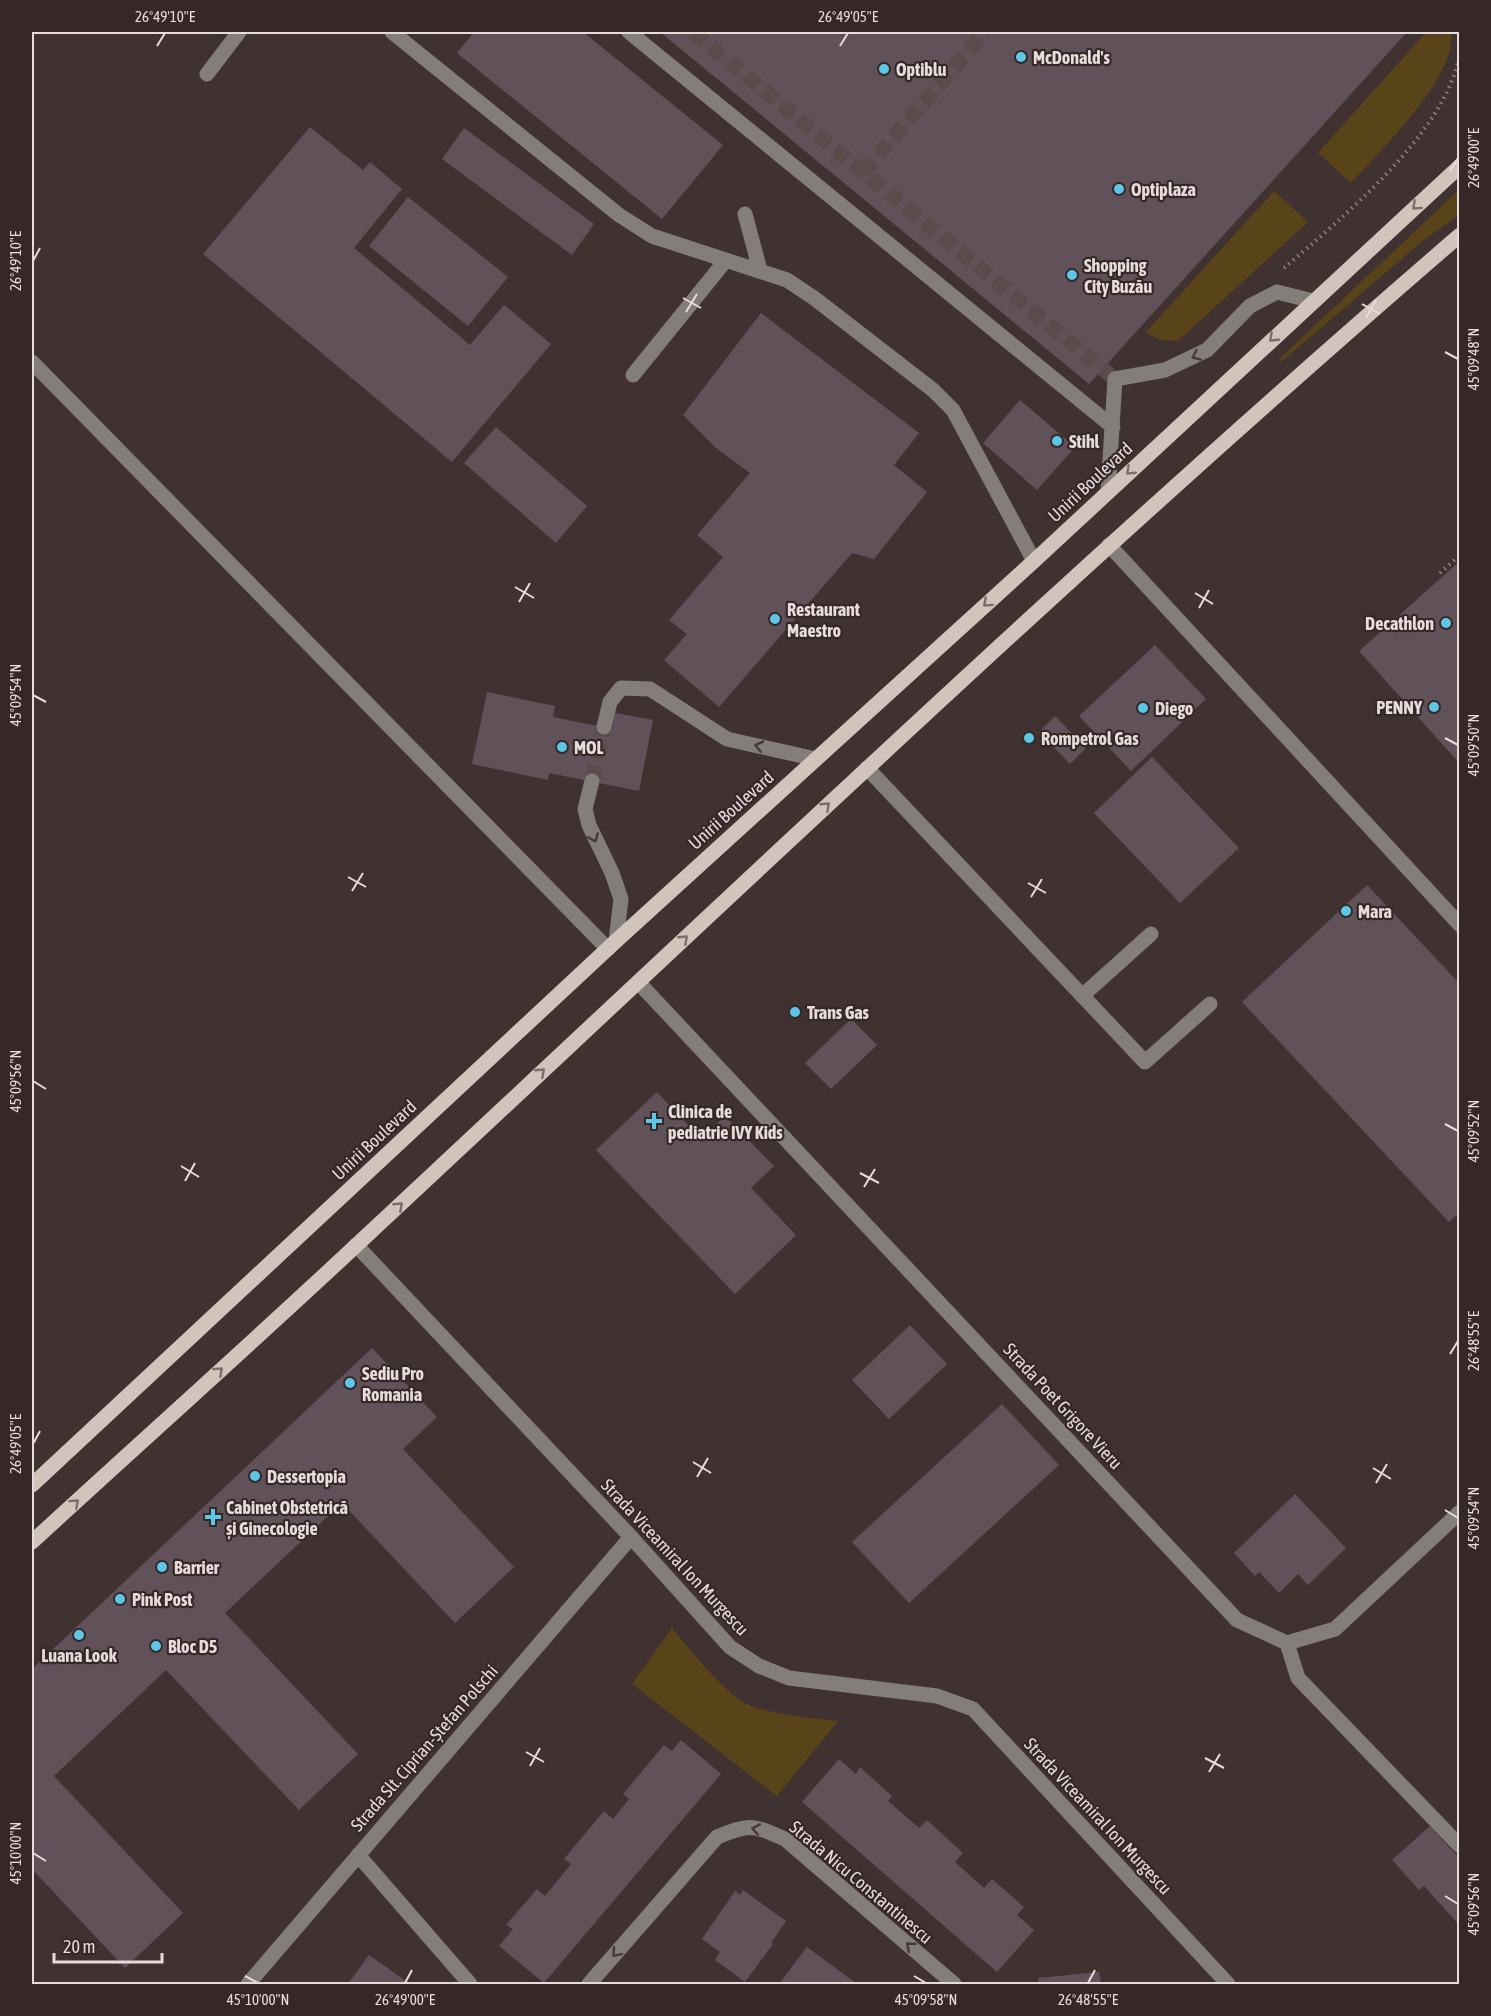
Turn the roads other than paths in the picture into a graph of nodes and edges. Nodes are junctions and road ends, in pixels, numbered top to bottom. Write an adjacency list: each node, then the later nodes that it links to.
1 (239, 32): 4 (street)
2 (392, 32): 8 (street)
3 (629, 32): 13 (street)
4 (207, 74)
5 (1460, 166): 10 (main road, Unirii Boulevard, one-way to 10)
6 (745, 214): 9 (street)
7 (1460, 235): 15 (main road)
8 (726, 260): 9 (street); 12 (street)
9 (760, 270): 16 (street)
10 (1313, 301): 13 (street, one-way to 13); 14 (main road, Unirii Boulevard, one-way to 14)
11 (32, 362): 23 (street)
12 (633, 375)
13 (1113, 427): 14 (street)
14 (1108, 492): 16 (main road, Unirii Boulevard)
15 (1109, 545): 19 (main road); 21 (street)
16 (1034, 561): 18 (main road, Unirii Boulevard, one-way to 18)
17 (604, 727): 18 (street, one-way to 17)
18 (816, 759): 23 (main road, Unirii Boulevard)
19 (867, 768): 24 (main road, one-way to 19); 25 (street)
20 (592, 782): 23 (street, one-way to 23)
21 (1460, 925)
22 (1151, 934): 25 (street)
23 (612, 945): 28 (main road, Unirii Boulevard)
24 (638, 982): 27 (main road, one-way to 24); 32 (street, Strada Poet Grigore Vieru)
25 (1082, 996): 26 (street)
26 (1210, 1004)
27 (356, 1245): 30 (street, Strada Viceamiral Ion Murgescu); 31 (main road, one-way to 27)
28 (32, 1485)
29 (1460, 1512): 32 (street)
30 (631, 1537): 34 (street, Strada Slt. Ciprian-Ștefan Polschi); 39 (street, Strada Viceamiral Ion Murgescu)
31 (32, 1542)
32 (1287, 1643): 33 (street)
33 (1460, 1846)
34 (358, 1855): 35 (street, Strada Slt. Ciprian-Ștefan Polschi); 36 (street)
35 (248, 1984)
36 (470, 1984)
37 (589, 1984): 38 (street, Strada Nicu Constantinescu, one-way to 37)
38 (954, 1984)
39 (1228, 1984)

